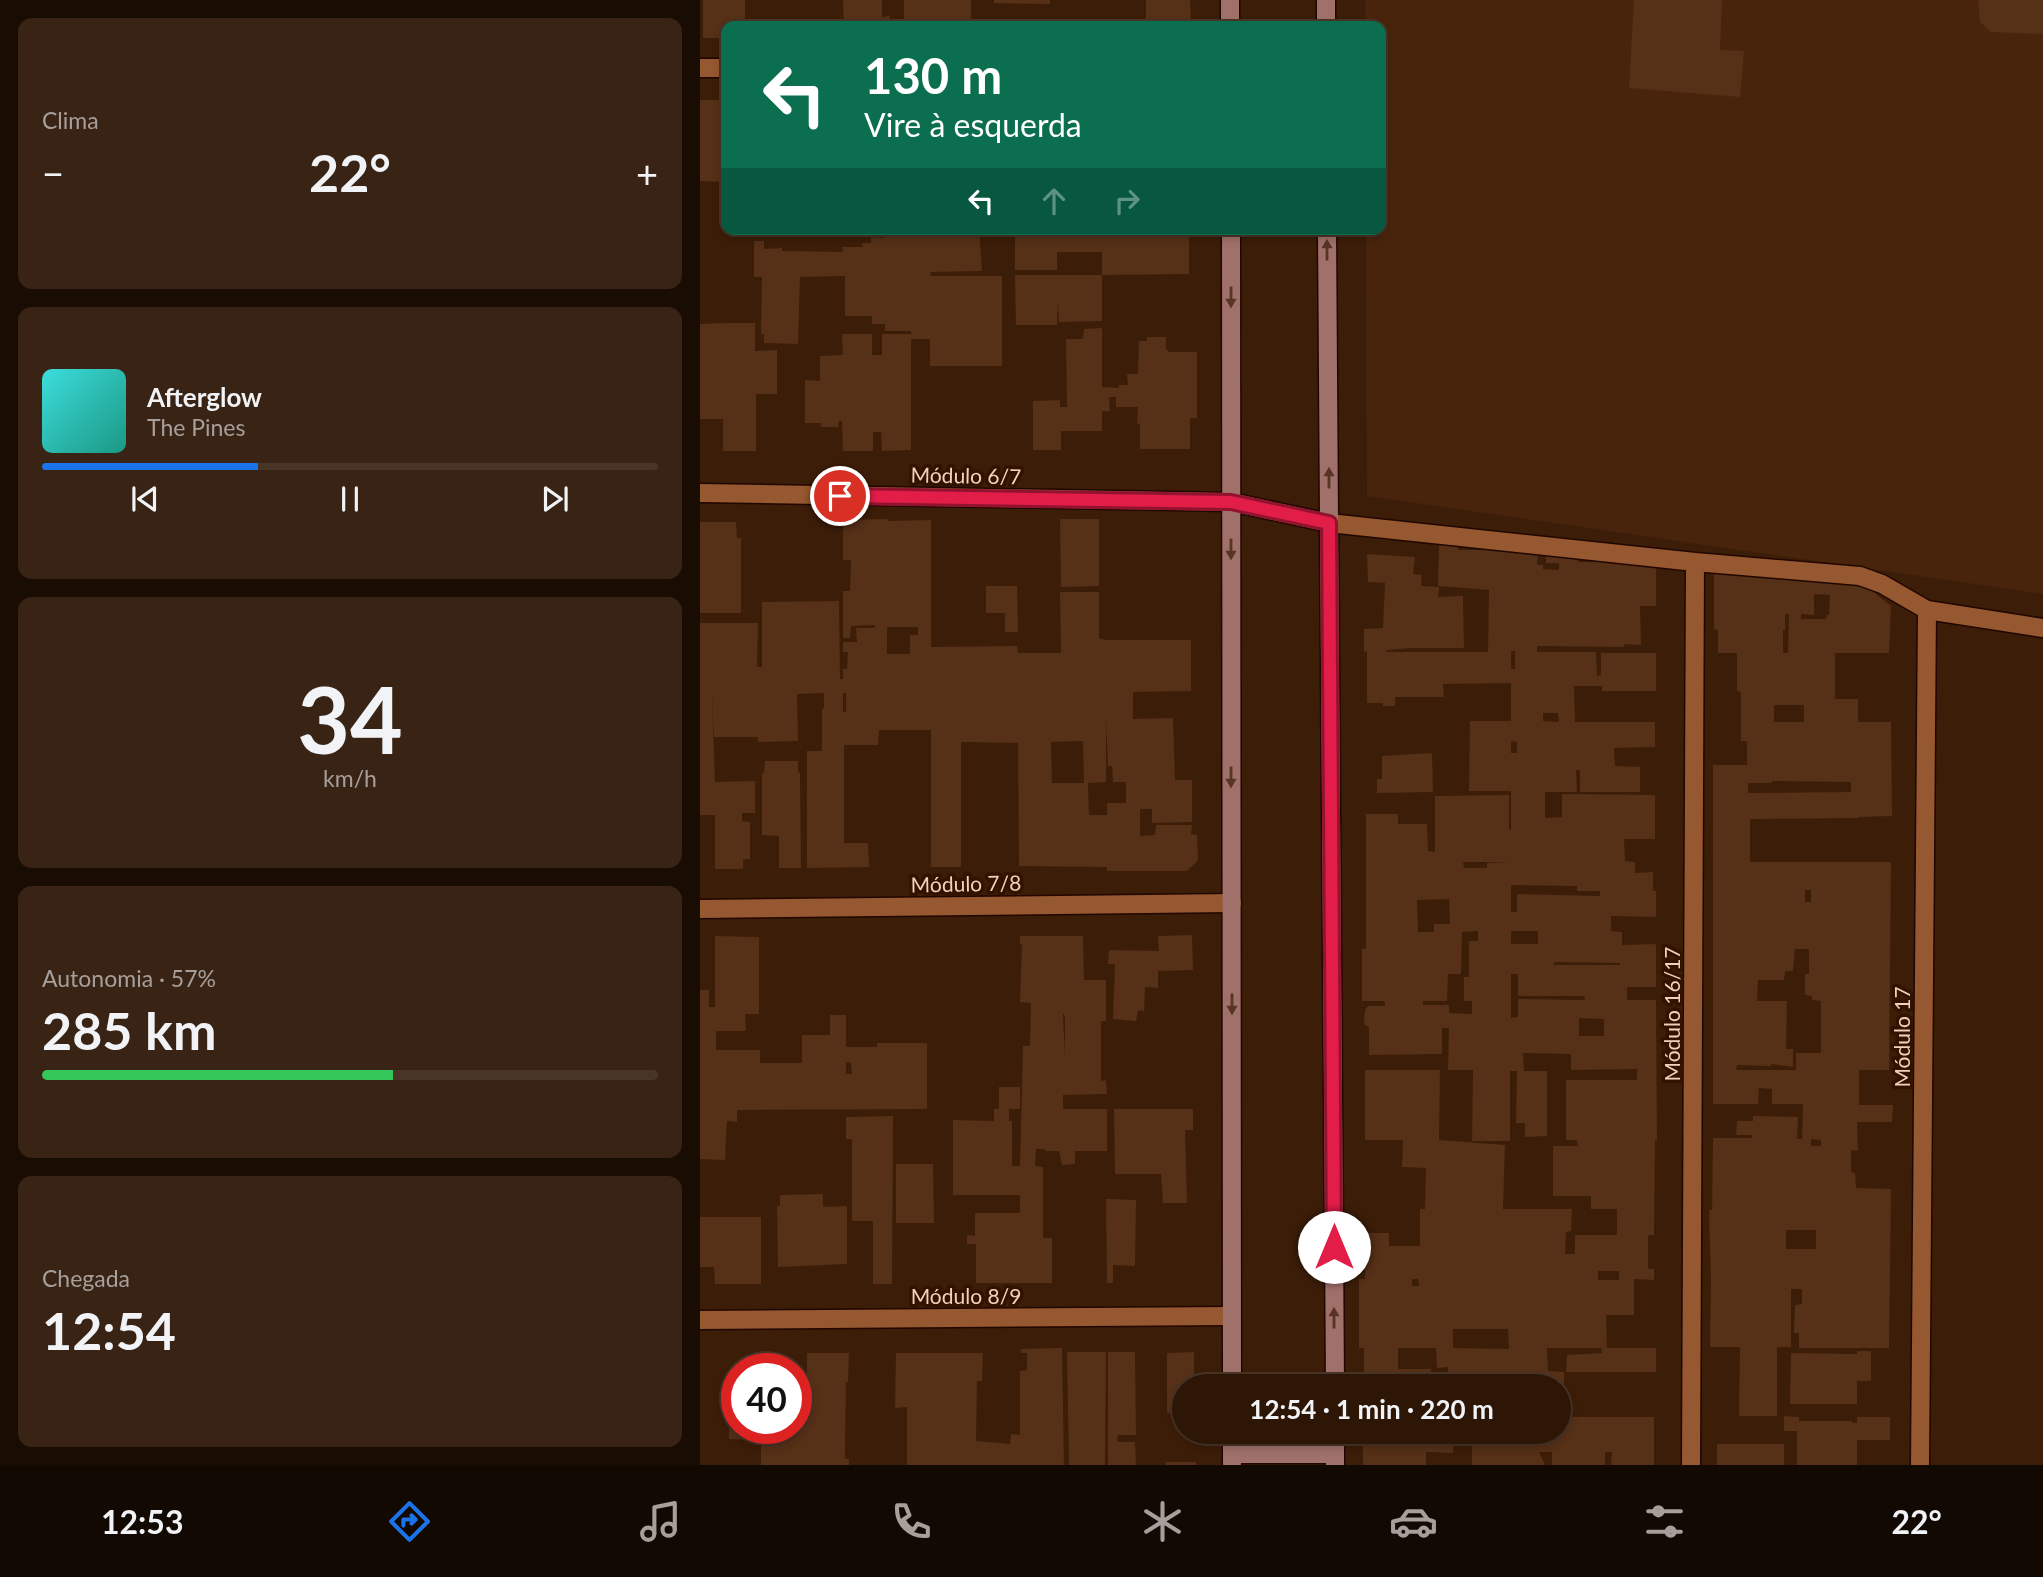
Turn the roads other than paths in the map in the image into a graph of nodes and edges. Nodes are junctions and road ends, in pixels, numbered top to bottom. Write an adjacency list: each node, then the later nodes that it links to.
1 (1230, 0): 3 (street)
2 (1326, 0): 4 (street)
3 (1230, 21)
4 (1326, 21)
5 (700, 68): 6 (street)
6 (721, 68)
7 (1231, 235): 10 (street, one-way to 10)
8 (1327, 235): 11 (street, one-way to 8)
9 (700, 493): 10 (street, Módulo 6/7)
10 (1231, 502): 11 (street, Módulo 6/7); 15 (street, one-way to 15)
11 (1329, 523): 12 (street, Módulo 6/7); 20 (street, one-way to 11)
12 (1695, 562): 13 (street, Módulo 6/7); 23 (street, Módulo 16/17)
13 (1927, 610): 14 (street); 24 (street, Módulo 17)
14 (2043, 628)
15 (1232, 903): 16 (street, Módulo 7/8); 17 (street, one-way to 17)
16 (700, 909)
17 (1231, 1316): 18 (street, Módulo 8/9); 19 (street)
18 (700, 1320)
19 (1232, 1374)
20 (1335, 1374)
21 (1232, 1459): 22 (street)
22 (1335, 1459)
23 (1691, 1465)
24 (1920, 1465)

